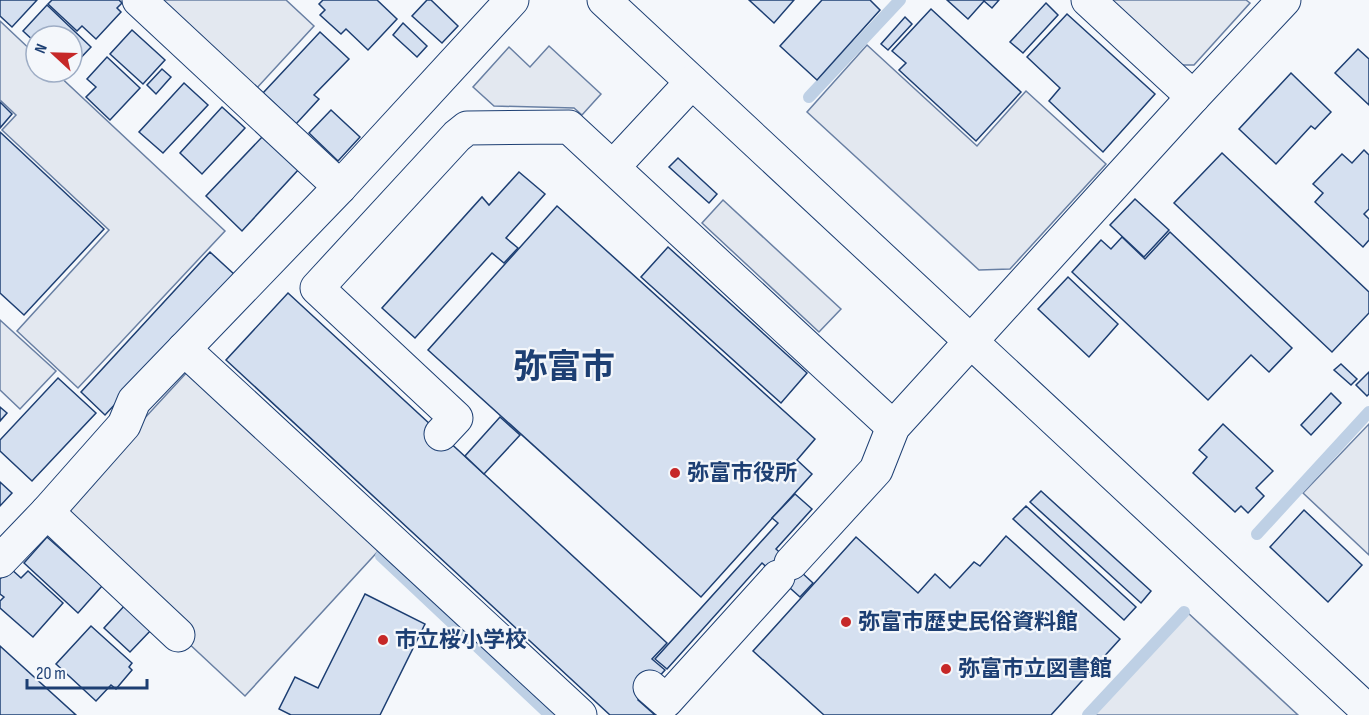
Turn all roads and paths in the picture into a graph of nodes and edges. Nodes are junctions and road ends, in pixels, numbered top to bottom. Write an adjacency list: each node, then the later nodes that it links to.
1 (139, 0): 9 (street)
2 (512, 0): 9 (street)
3 (604, 0): 6 (street)
4 (1088, 0): 7 (street)
5 (1284, 0): 7 (street)
6 (692, 82): 8 (street); 10 (street)
7 (1193, 97): 10 (street)
8 (613, 167): 12 (street); 13 (street)
9 (340, 187): 11 (street)
10 (971, 342): 12 (street); 18 (street)
11 (184, 349): 14 (street); 19 (street)
12 (893, 426): 17 (street)
13 (441, 434)
14 (46, 512): 15 (street); 16 (street)
15 (0, 561)
16 (178, 635)
17 (650, 687)
18 (1369, 712)
19 (580, 715)

